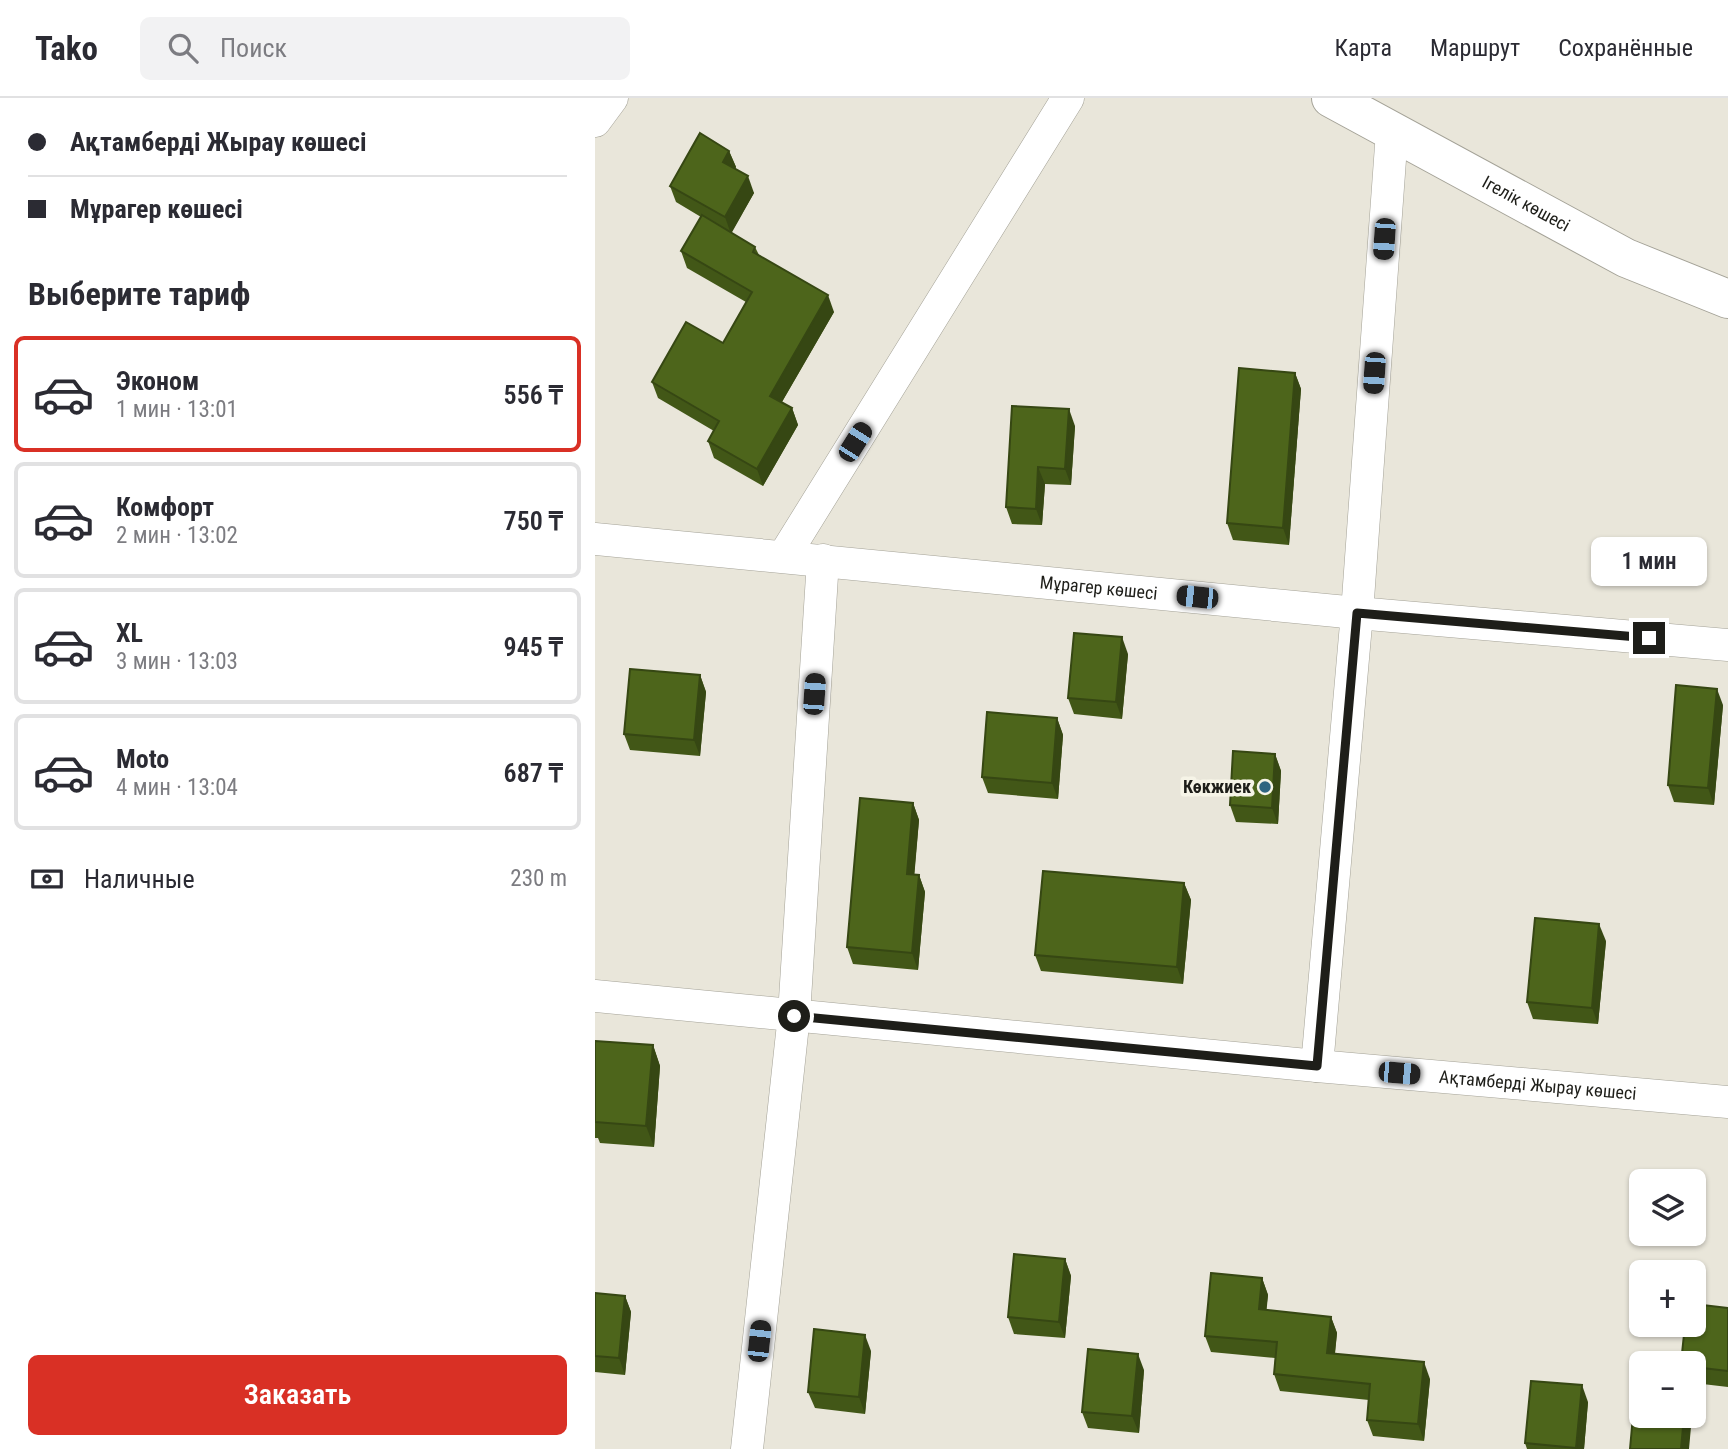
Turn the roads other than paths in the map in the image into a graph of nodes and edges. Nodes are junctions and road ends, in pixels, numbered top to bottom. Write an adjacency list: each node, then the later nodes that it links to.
1 (612, 98): 4 (street)
2 (1068, 98): 8 (street)
3 (1331, 98): 5 (main road, Ігелік көшесі)
4 (595, 121)
5 (1392, 132): 6 (main road, Ігелік көшесі); 10 (street)
6 (1728, 299)
7 (595, 539): 8 (street, Мұрагер көшесі)
8 (784, 556): 9 (street, Мұрагер көшесі)
9 (823, 560): 10 (street, Мұрагер көшесі); 13 (street)
10 (1357, 613): 11 (street, Мұрагер көшесі); 14 (street)
11 (1728, 645)
12 (595, 996): 13 (street, Ақтамберді Жырау көшесі)
13 (794, 1016): 14 (street, Ақтамберді Жырау көшесі); 16 (street)
14 (1317, 1066): 15 (street, Ақтамберді Жырау көшесі)
15 (1728, 1102)
16 (747, 1449)

